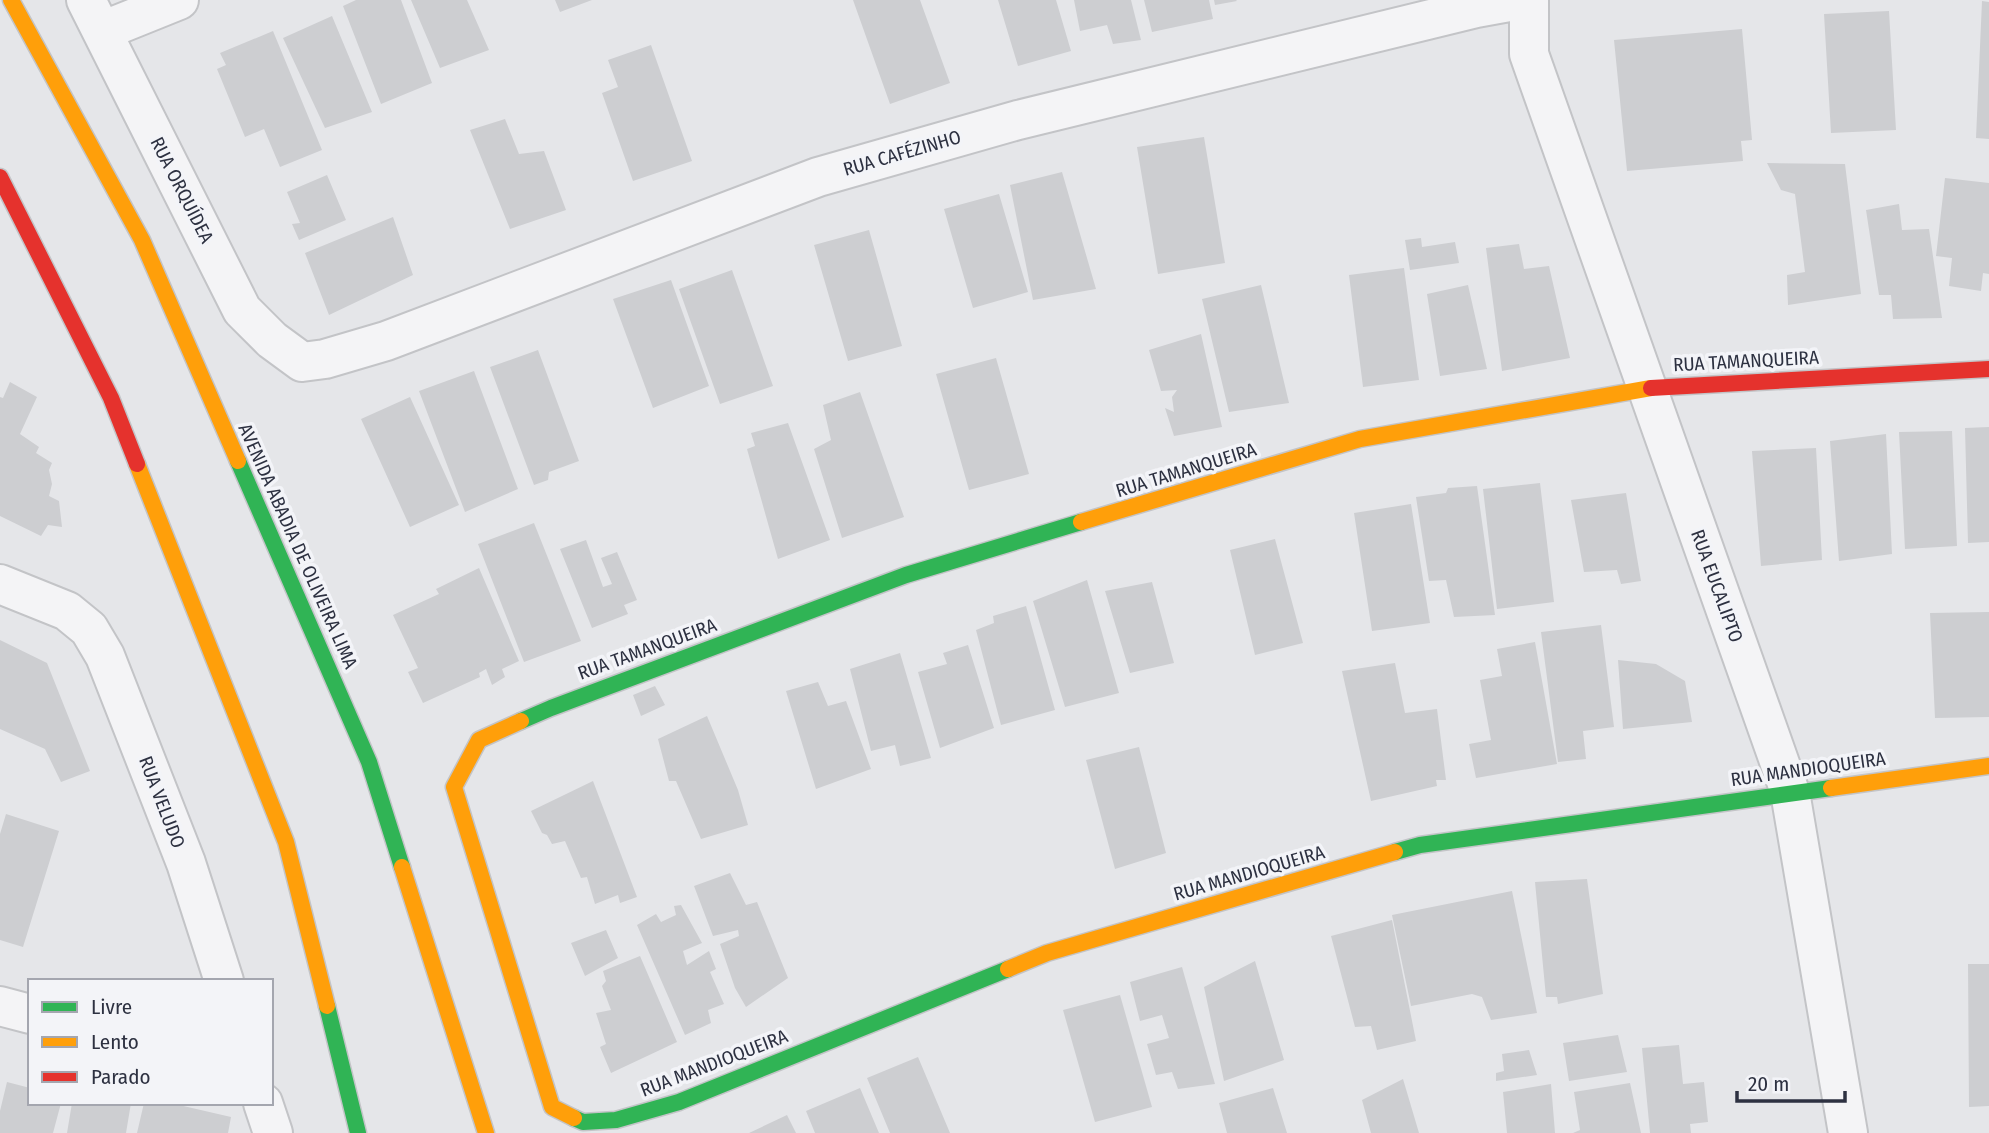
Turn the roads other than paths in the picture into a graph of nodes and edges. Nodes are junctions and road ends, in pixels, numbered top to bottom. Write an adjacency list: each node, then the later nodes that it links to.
1 (10, 0): 22 (street, AVENIDA ABADIA DE OLIVEIRA LIMA)
2 (178, 0): 6 (street)
3 (1520, 0): 5 (street, RUA CAFÉZINHO)
4 (1529, 0): 7 (street, RUA EUCALIPTO)
5 (1474, 4): 7 (street); 9 (street, RUA CAFÉZINHO)
6 (94, 15): 9 (street, RUA ORQUÍDEA)
7 (1529, 54): 11 (street, RUA EUCALIPTO)
8 (0, 177): 21 (street)
9 (302, 362)
10 (1989, 369): 11 (street, RUA TAMANQUEIRA)
11 (1646, 388): 14 (street, RUA EUCALIPTO); 19 (street, RUA TAMANQUEIRA)
12 (0, 584): 15 (street, RUA VELUDO)
13 (1989, 766): 14 (street, RUA MANDIOQUEIRA)
14 (1790, 792): 19 (street, RUA MANDIOQUEIRA); 23 (street, RUA EUCALIPTO)
15 (223, 979)
16 (0, 1006): 17 (street)
17 (28, 1013)
18 (264, 1105): 20 (street)
19 (552, 1107)
20 (273, 1133)
21 (358, 1133)
22 (485, 1133)
23 (1848, 1133)

